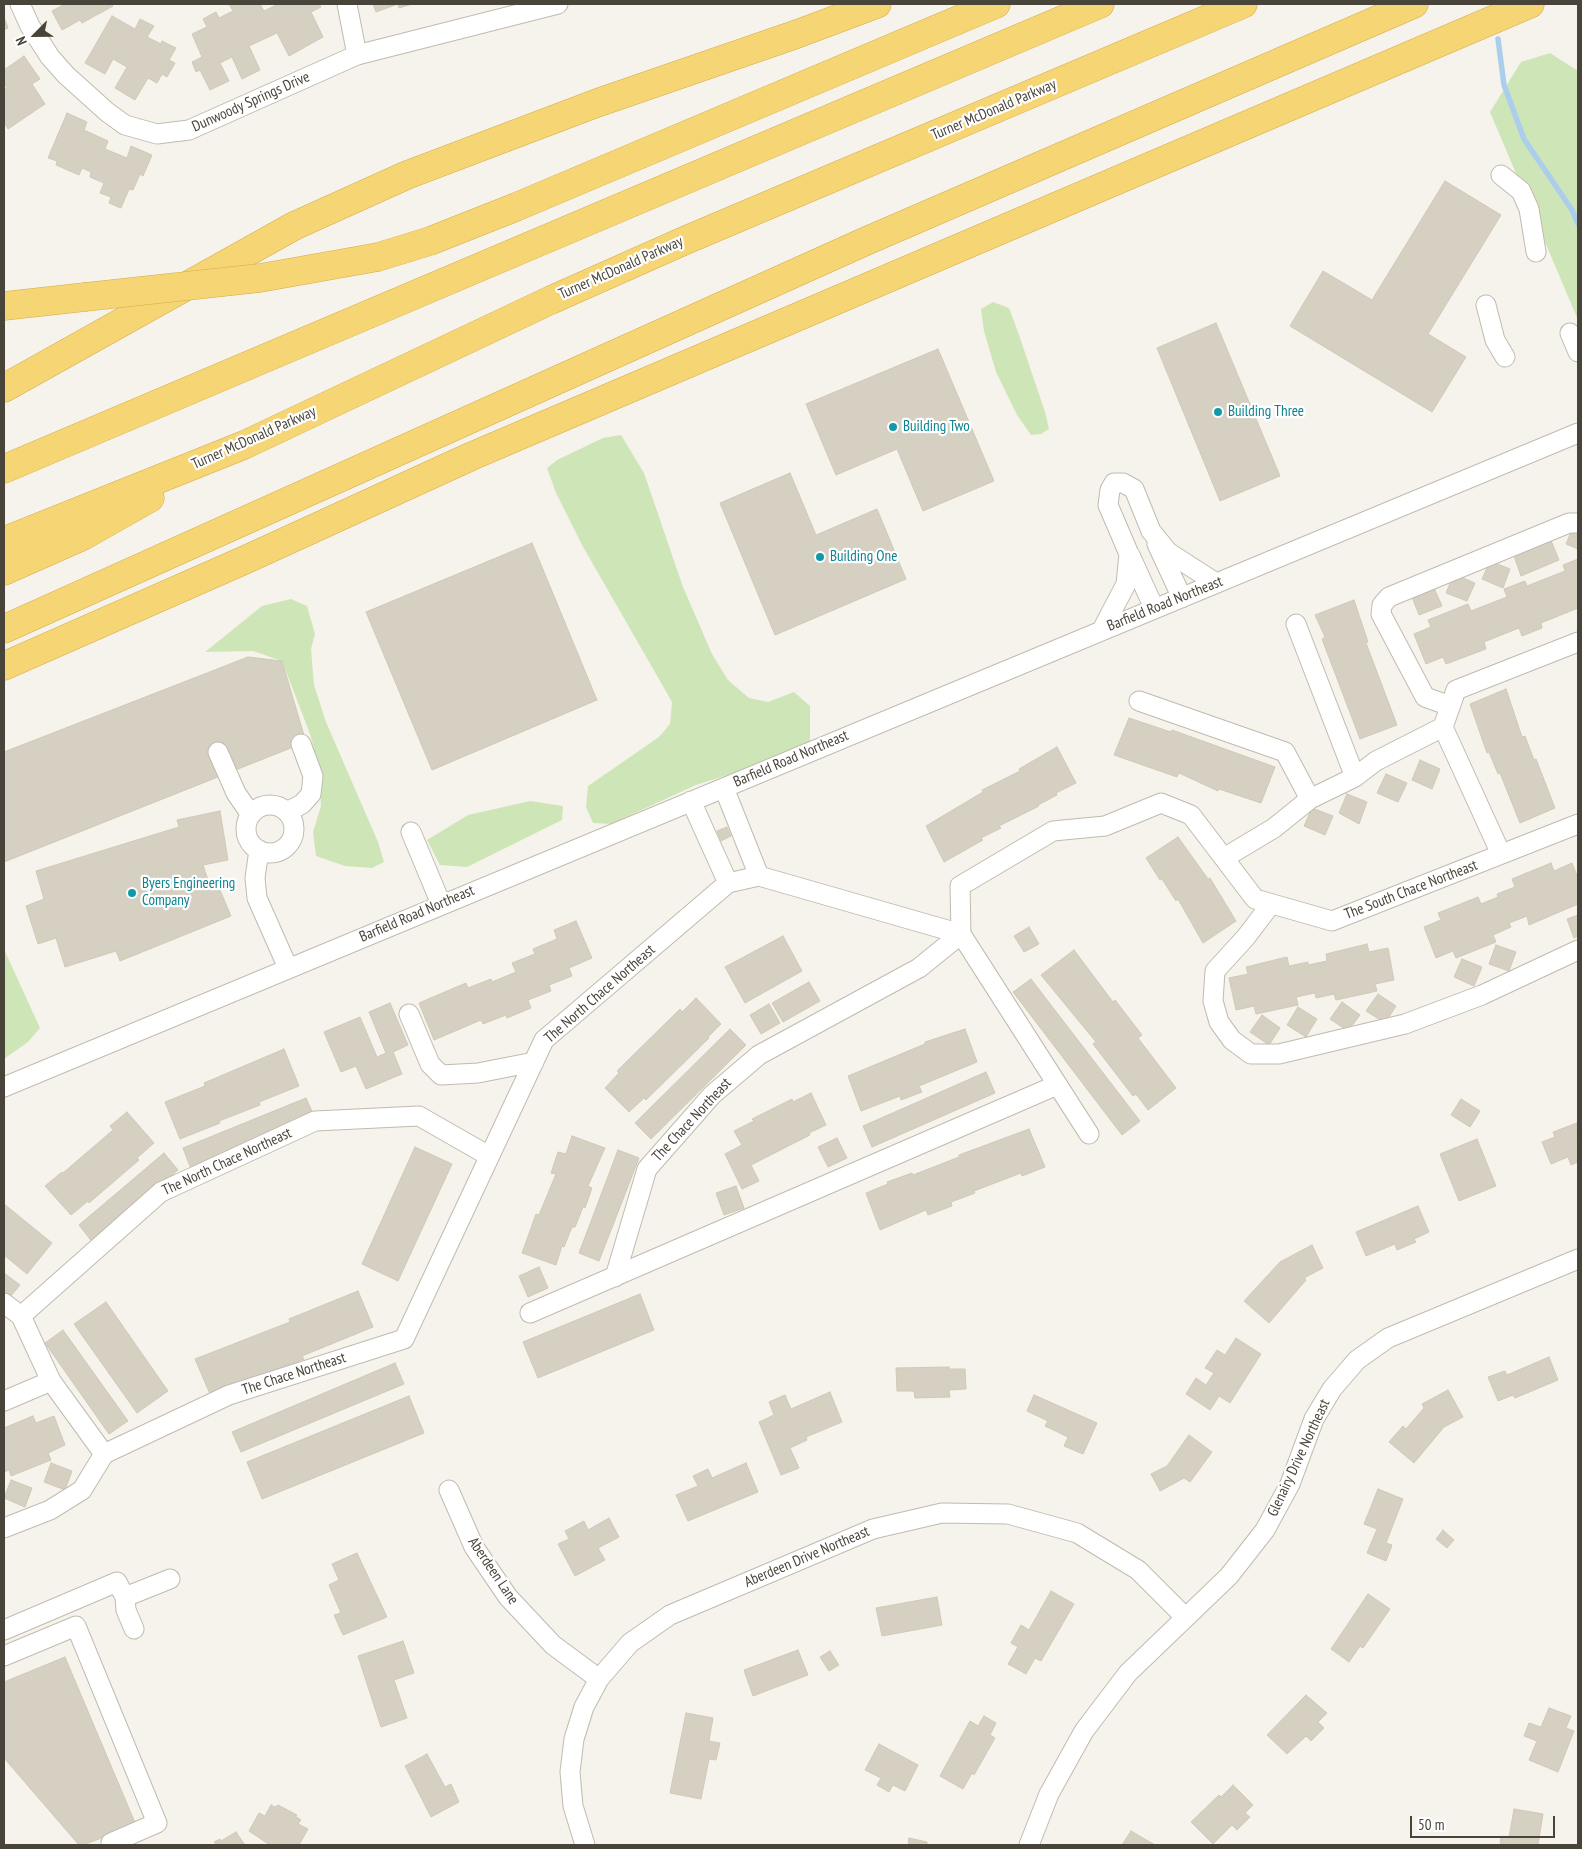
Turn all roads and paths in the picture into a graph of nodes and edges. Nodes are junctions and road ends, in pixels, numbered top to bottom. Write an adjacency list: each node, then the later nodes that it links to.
1 (20, 4): 10 (street, Dunwoody Springs Drive)
2 (347, 4): 10 (street)
3 (558, 4): 10 (street, Dunwoody Springs Drive)
4 (877, 4): 18 (highway)
5 (996, 4): 14 (highway, bridge)
6 (1100, 4): 21 (highway)
7 (1243, 4): 20 (highway, Turner McDonald Parkway)
8 (1414, 4): 31 (highway)
9 (1530, 4): 34 (highway)
10 (357, 55)
11 (1501, 175): 12 (street)
12 (1536, 252)
13 (1486, 305): 17 (street)
14 (4, 306)
15 (1570, 332): 16 (street)
16 (1578, 352)
17 (1505, 357)
18 (4, 388)
19 (1578, 433): 27 (street, Barfield Road Northeast)
20 (244, 445): 24 (highway, Turner McDonald Parkway); 26 (highway)
21 (4, 469)
22 (1578, 523): 36 (street)
23 (1151, 531): 25 (street); 27 (street); 28 (street)
24 (4, 541)
25 (1127, 549): 29 (street); 32 (street)
26 (4, 571)
27 (1216, 583): 28 (street, Barfield Road Northeast)
28 (1182, 598): 29 (street, Barfield Road Northeast)
29 (1154, 608): 32 (street, Barfield Road Northeast)
30 (1296, 624): 40 (street)
31 (4, 629)
32 (1102, 630): 41 (street, Barfield Road Northeast)
33 (1578, 642): 36 (street)
34 (4, 666)
35 (1139, 701): 42 (street)
36 (1450, 706): 37 (street)
37 (1443, 727): 40 (street); 49 (street)
38 (301, 744): 44 (street)
39 (218, 752): 45 (street)
40 (1355, 777): 42 (street)
41 (724, 788): 43 (street, Barfield Road Northeast); 51 (street)
42 (1310, 799): 50 (street)
43 (691, 801): 52 (street); 53 (street, Barfield Road Northeast)
44 (287, 812): 45 (street); 48 (street)
45 (251, 815): 48 (street)
46 (1577, 827): 49 (street, The South Chace Northeast)
47 (411, 832): 53 (street)
48 (259, 850): 57 (street)
49 (1502, 854): 54 (street, The South Chace Northeast)
50 (1224, 858): 54 (street, The South Chace Northeast); 55 (street, The South Chace Northeast)
51 (759, 876): 52 (street); 55 (street)
52 (728, 883): 59 (street, The North Chace Northeast)
53 (441, 904): 57 (street, Barfield Road Northeast)
54 (1271, 904): 56 (street)
55 (961, 934): 60 (street); 66 (street, The Chace Northeast)
56 (1578, 950)
57 (288, 968): 61 (street, Barfield Road Northeast)
58 (409, 1014): 59 (street)
59 (534, 1062): 63 (street, The North Chace Northeast)
60 (1057, 1085): 62 (street); 66 (street)
61 (4, 1086)
62 (1088, 1134)
63 (489, 1156): 64 (street, The North Chace Northeast); 69 (street, The North Chace Northeast)
64 (480, 1176): 72 (street, The Chace Northeast)
65 (1578, 1259): 77 (street, Glenairy Drive Northeast)
66 (614, 1276): 68 (street)
67 (4, 1303): 69 (street)
68 (530, 1313)
69 (22, 1316): 70 (street)
70 (52, 1381): 71 (street); 72 (street)
71 (4, 1401)
72 (104, 1454): 74 (street)
73 (448, 1490): 81 (street, Aberdeen Lane)
74 (4, 1528)
75 (170, 1579): 76 (street)
76 (125, 1597): 78 (street); 79 (street)
77 (1185, 1617): 81 (street, Aberdeen Drive Northeast); 84 (street, Glenairy Drive Northeast)
78 (134, 1629)
79 (4, 1630)
80 (4, 1656): 82 (street)
81 (599, 1678): 83 (street, Aberdeen Drive Northeast)
82 (111, 1845)
83 (586, 1845)
84 (1029, 1845)

